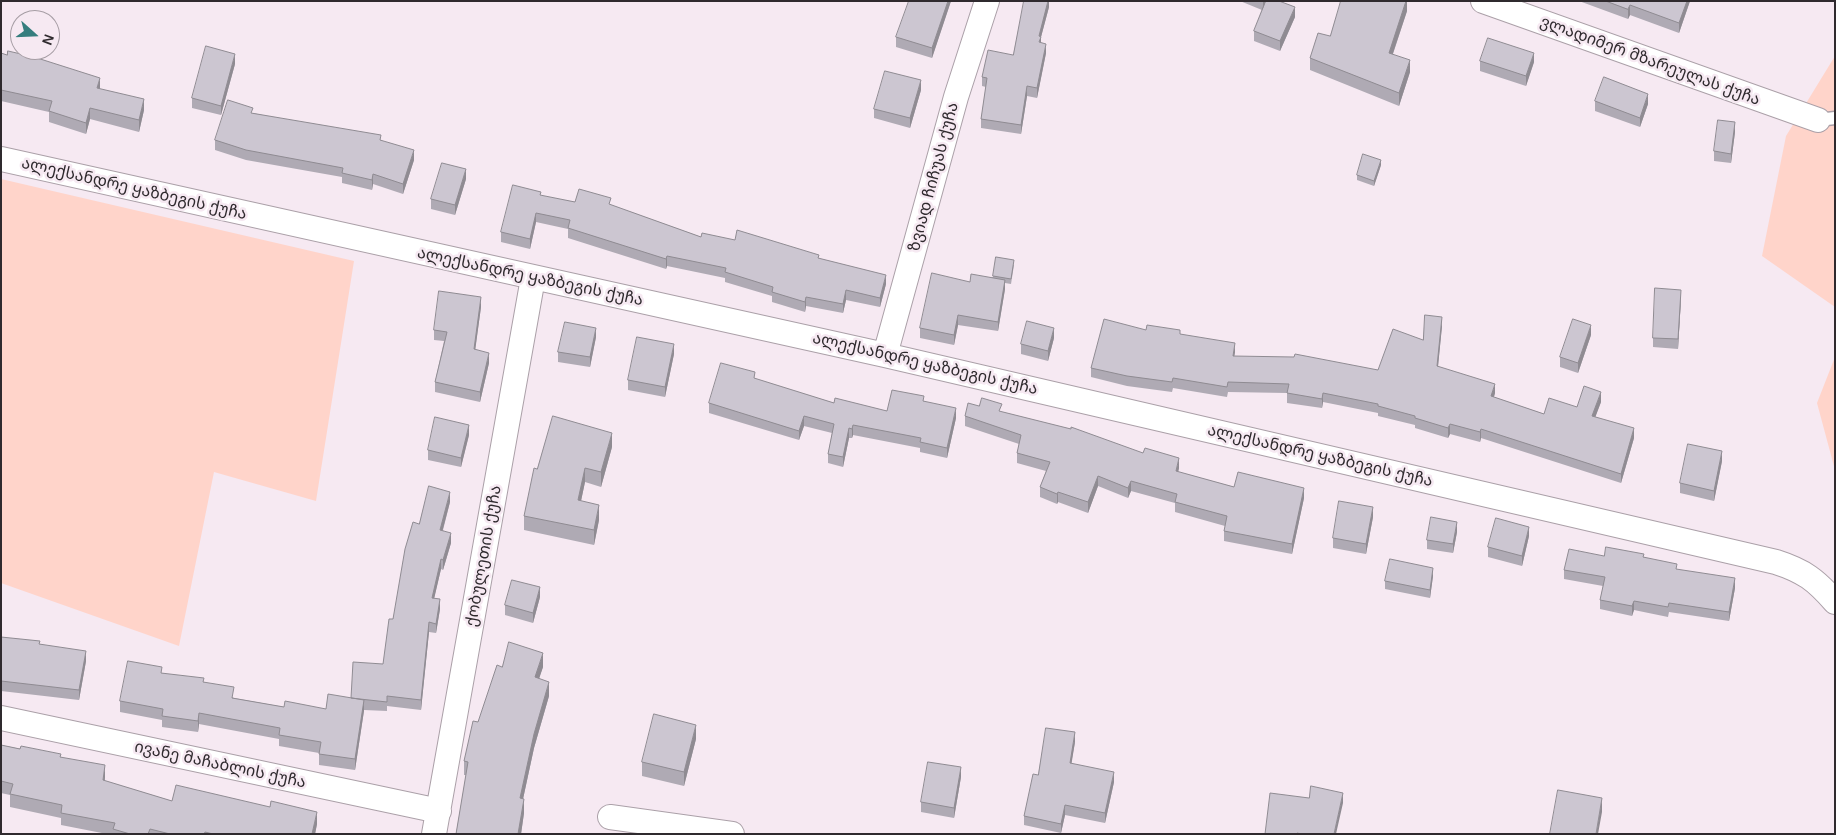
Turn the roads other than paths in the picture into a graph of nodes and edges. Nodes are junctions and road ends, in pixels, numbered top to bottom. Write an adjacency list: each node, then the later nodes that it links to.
1 (987, 1): 6 (street, ზვიად ჩიჩუას ქუჩა)
2 (1483, 1): 3 (street, ვლადიმერ მზარეულას ქუჩა)
3 (1826, 119)
4 (1, 159): 5 (street, ალექსანდრე ყაზბეგის ქუჩა)
5 (533, 278): 6 (street, ალექსანდრე ყაზბეგის ქუჩა); 10 (street, ქობულეთის ქუჩა)
6 (886, 355): 7 (street, ალექსანდრე ყაზბეგის ქუჩა)
7 (1835, 602)
8 (1, 718): 10 (street, ივანე მაჩაბლის ქუჩა)
9 (610, 817): 11 (street)
10 (437, 822)
11 (732, 834)

